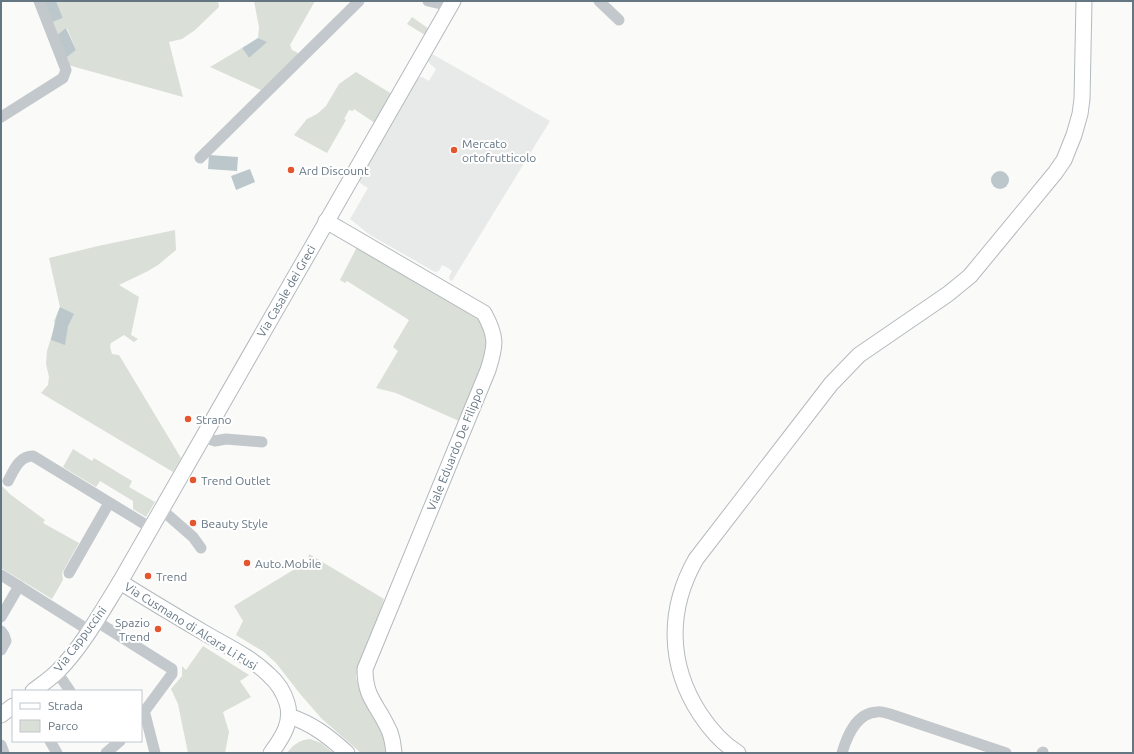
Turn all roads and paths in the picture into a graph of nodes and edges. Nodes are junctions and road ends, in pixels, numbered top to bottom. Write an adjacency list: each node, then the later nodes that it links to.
1 (39, 1): 8 (street)
2 (359, 1): 9 (street)
3 (428, 1): 6 (street)
4 (599, 1): 7 (street)
5 (1084, 1): 41 (street)
6 (452, 2): 10 (street, Via Casale dei Greci)
7 (619, 20)
8 (1, 117)
9 (200, 158)
10 (326, 221): 11 (street, Via Casale dei Greci); 40 (street, Viale Eduardo De Filippo)
11 (202, 437): 12 (street); 15 (street, Via Casale dei Greci)
12 (262, 442)
13 (8, 481): 14 (street)
14 (109, 503): 16 (street); 18 (street)
15 (161, 510): 16 (street, Via Casale dei Greci); 17 (street)
16 (150, 528): 20 (street, Via Casale dei Greci)
17 (201, 548)
18 (69, 573)
19 (1, 575): 21 (street)
20 (120, 582): 23 (street, Via Cappuccini); 30 (street, Via Cusmano di Alcara Li Fusi)
21 (19, 586): 22 (street); 23 (street)
22 (1, 618)
23 (93, 626): 26 (street, Via Cappuccini); 29 (street)
24 (1, 631): 25 (street)
25 (1, 650)
26 (57, 672): 27 (street, Via Cappuccini); 28 (street)
27 (34, 690)
28 (69, 690)
29 (143, 713): 37 (street)
30 (289, 716): 38 (street, Via Cusmano di Alcara Li Fusi); 39 (street)
31 (51, 742): 36 (street)
32 (119, 742): 34 (street)
33 (1, 745): 35 (street)
34 (109, 749)
35 (4, 753)
36 (57, 753)
37 (155, 753)
38 (272, 753)
39 (347, 753)
40 (394, 753)
41 (738, 753)
42 (842, 753): 43 (street)
43 (1006, 753)

